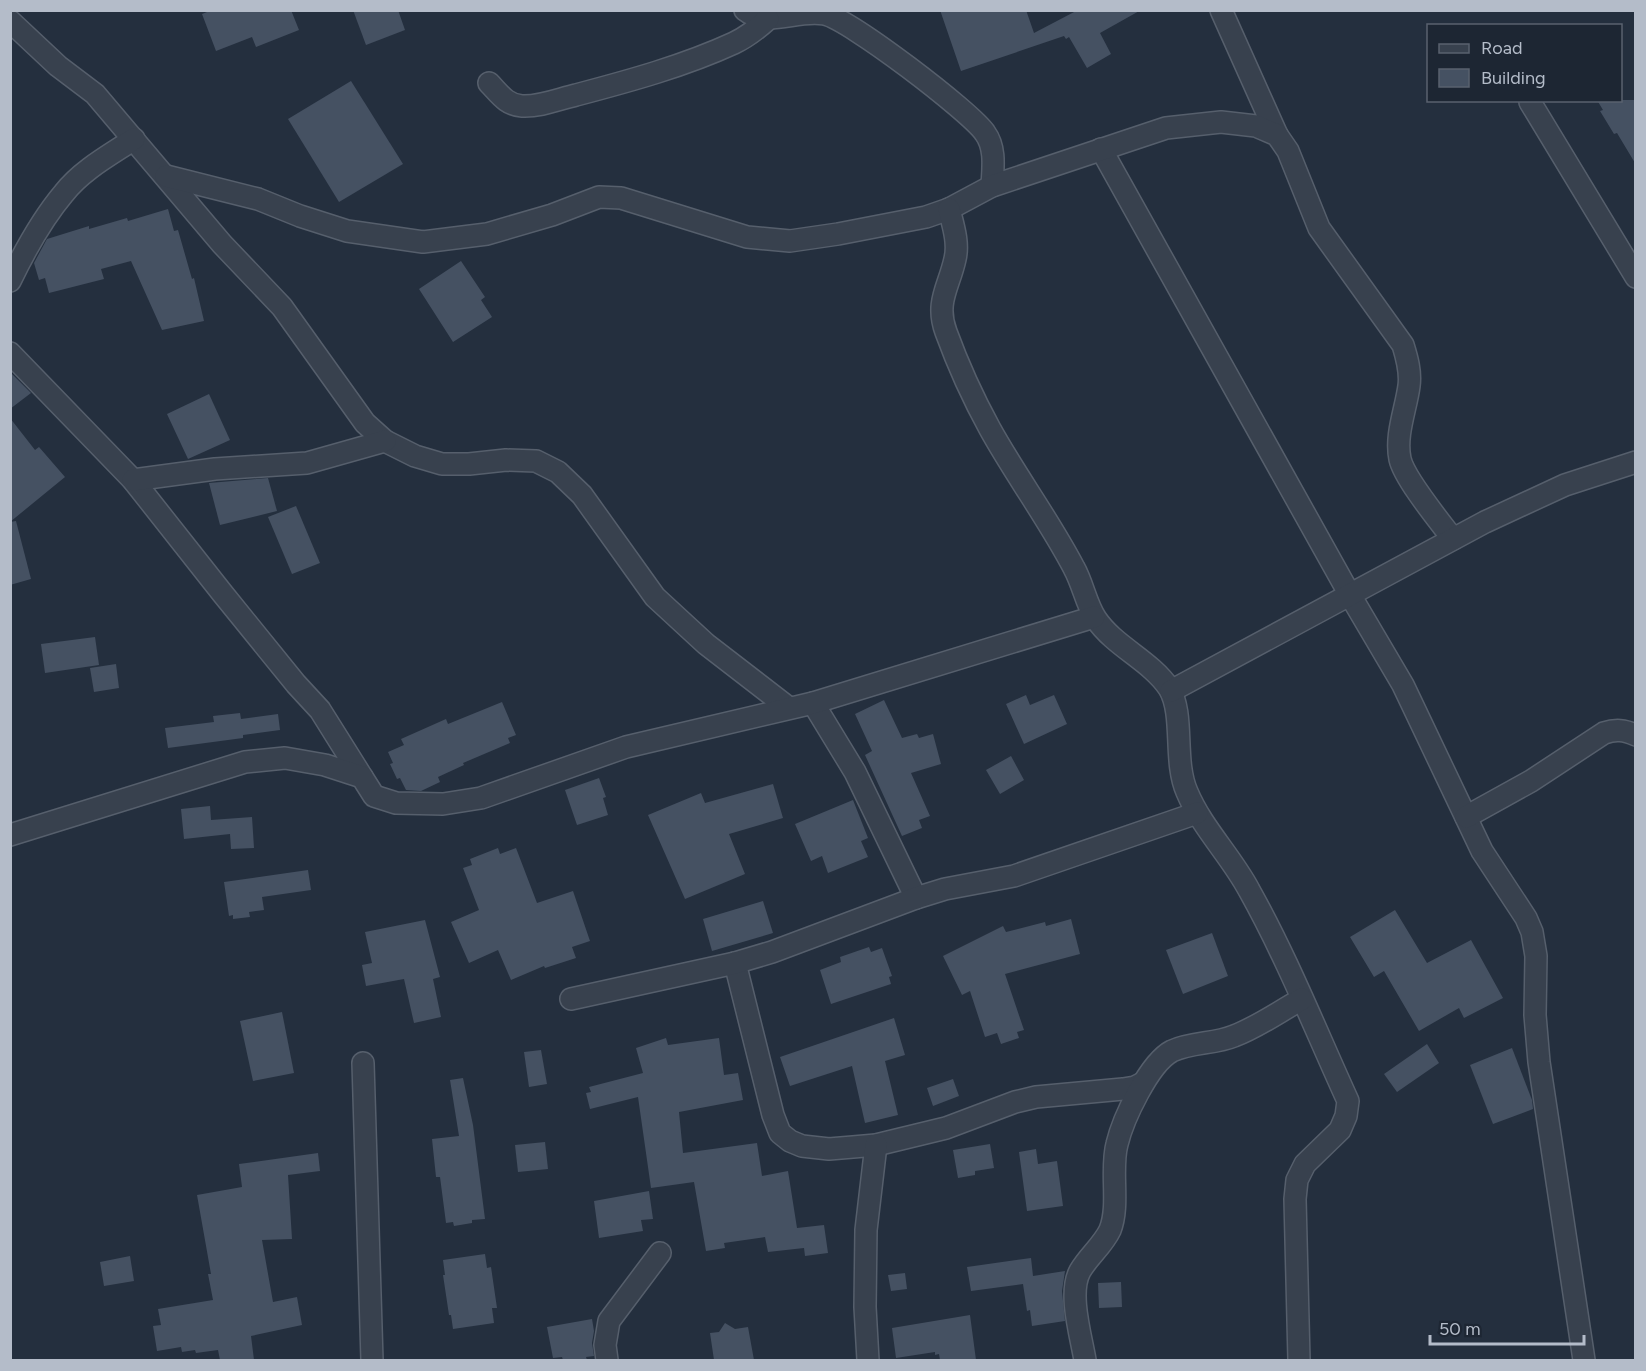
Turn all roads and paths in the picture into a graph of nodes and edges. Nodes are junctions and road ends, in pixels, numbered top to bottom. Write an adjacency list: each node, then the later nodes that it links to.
1 (745, 10): 3 (street)
2 (1221, 10): 7 (street)
3 (768, 19): 5 (street); 11 (street)
4 (10, 21): 8 (street)
5 (489, 83)
6 (1530, 102): 13 (street)
7 (1277, 135): 9 (street); 19 (street)
8 (134, 139): 10 (street); 14 (street)
9 (1101, 150): 11 (street); 20 (street)
10 (166, 176): 12 (street); 16 (street)
11 (992, 186): 12 (street)
12 (949, 209): 21 (street)
13 (1635, 276)
14 (10, 281)
15 (10, 353): 18 (street)
16 (385, 441): 18 (street); 24 (street)
17 (1635, 462): 19 (street)
18 (134, 480): 26 (street)
19 (1453, 539): 20 (street)
20 (1350, 595): 22 (street); 28 (street)
21 (1094, 617): 22 (street); 23 (street)
22 (1171, 691): 27 (street)
23 (813, 703): 24 (street); 30 (street)
24 (789, 708): 26 (street)
25 (1635, 735): 28 (street)
26 (362, 777): 29 (street)
27 (1197, 813): 30 (street); 33 (street)
28 (1466, 817): 43 (street)
29 (10, 835)
30 (916, 898): 31 (street)
31 (735, 963): 32 (street); 36 (street)
32 (571, 999)
33 (1302, 999): 35 (street); 42 (street)
34 (363, 1063): 38 (street)
35 (1143, 1083): 36 (street); 41 (street)
36 (876, 1145): 40 (street)
37 (660, 1253): 39 (street)
38 (372, 1360)
39 (607, 1360)
40 (868, 1360)
41 (1085, 1360)
42 (1299, 1360)
43 (1584, 1360)

